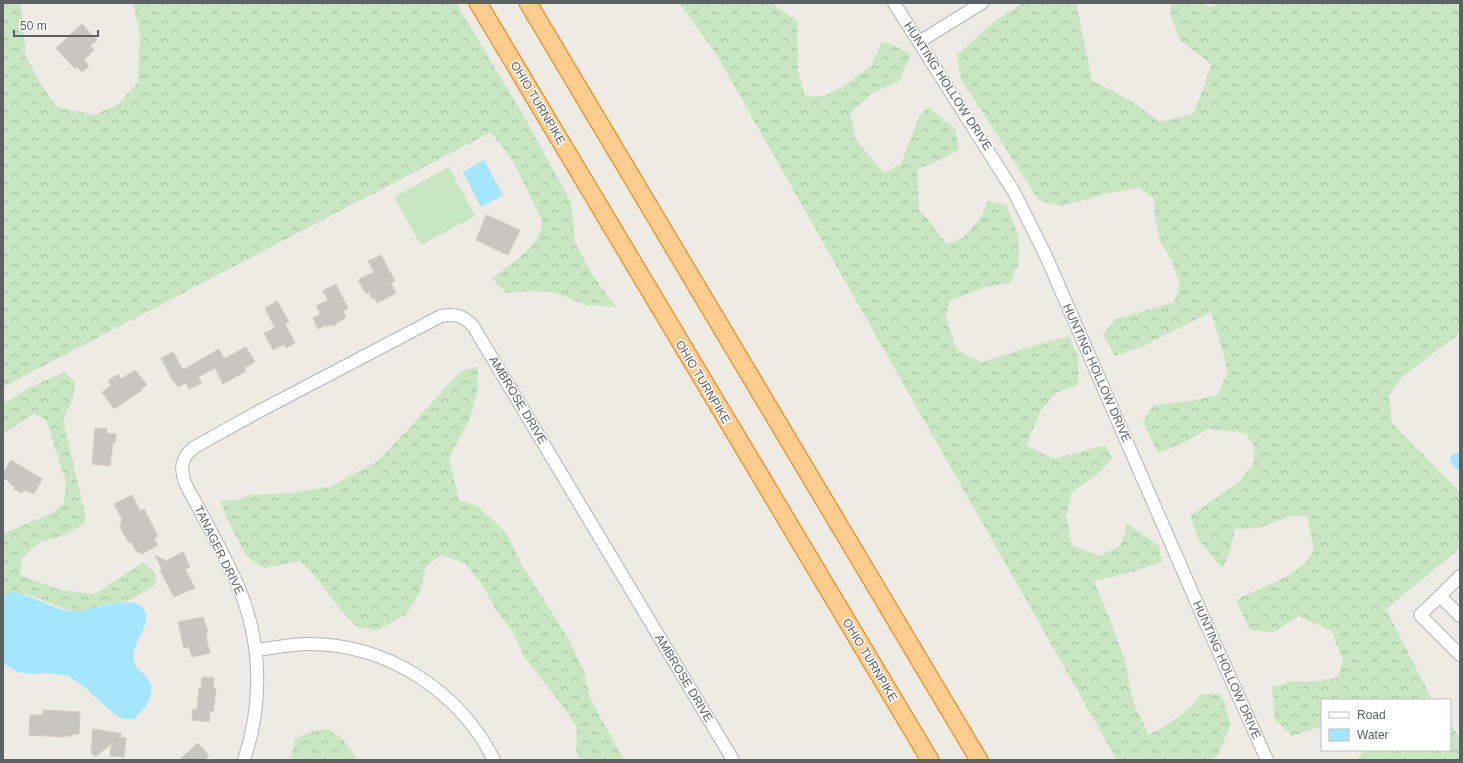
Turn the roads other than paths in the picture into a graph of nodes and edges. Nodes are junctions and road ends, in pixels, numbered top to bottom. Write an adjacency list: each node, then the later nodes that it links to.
1 (478, 3): 15 (highway, OHIO TURNPIKE)
2 (528, 3): 16 (highway)
3 (894, 3): 5 (street, HUNTING HOLLOW DRIVE)
4 (982, 3): 5 (street)
5 (919, 42): 17 (street, HUNTING HOLLOW DRIVE)
6 (183, 460): 10 (street, TANAGER DRIVE); 14 (street, AMBROSE DRIVE)
7 (1460, 576): 8 (street)
8 (1440, 596): 9 (street); 11 (street)
9 (1460, 616)
10 (256, 650): 12 (street, TANAGER DRIVE); 13 (street)
11 (1460, 655)
12 (244, 760)
13 (494, 760)
14 (733, 760)
15 (930, 760)
16 (979, 760)
17 (1267, 760)

